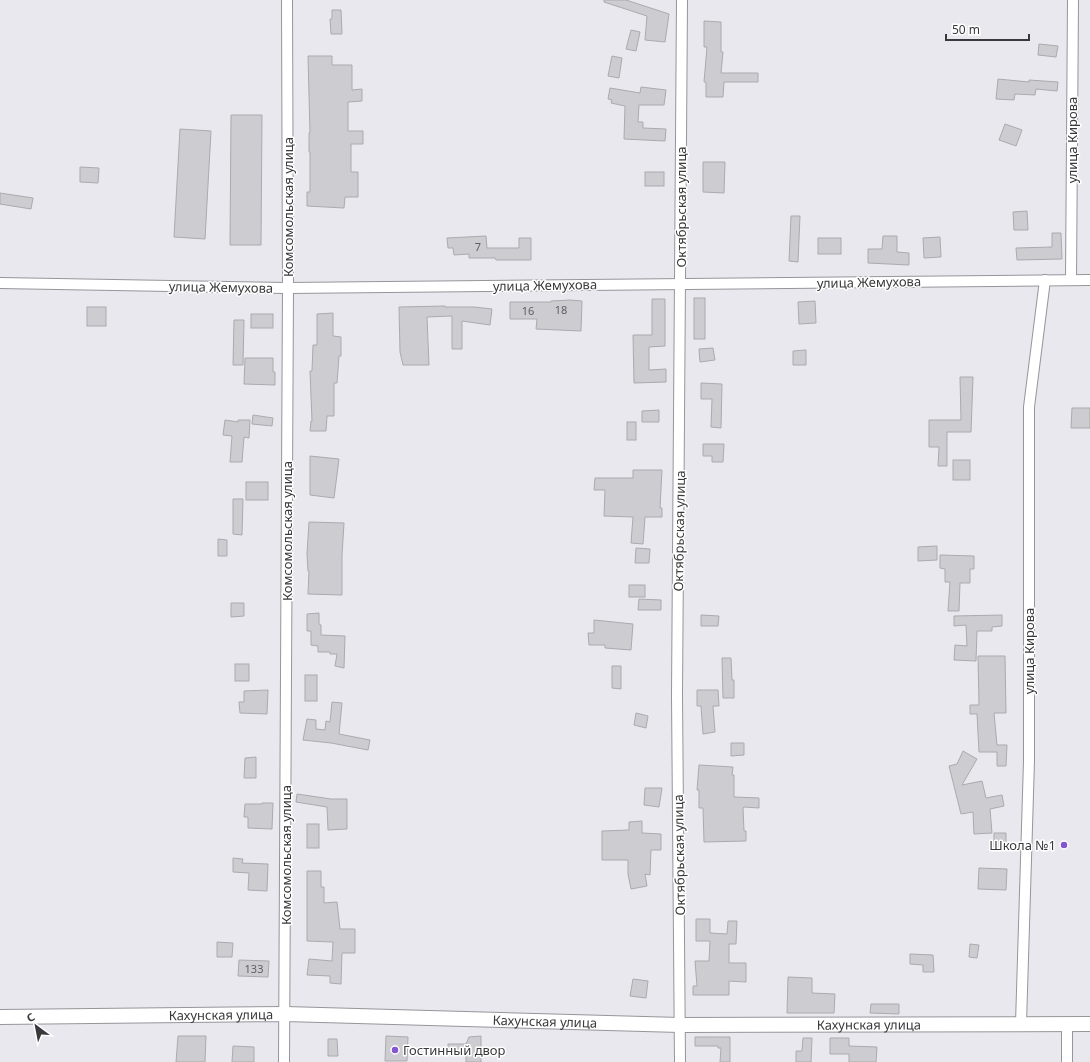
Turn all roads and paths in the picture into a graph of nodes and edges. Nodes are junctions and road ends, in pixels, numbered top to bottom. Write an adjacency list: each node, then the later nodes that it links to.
1 (287, 0): 9 (street, Комсомольская улица)
2 (682, 0): 8 (street, Октябрьская улица)
3 (1073, 0): 5 (street, улица Кирова)
4 (1045, 280): 5 (street, улица Жемухова); 8 (street, улица Жемухова); 12 (street, улица Кирова)
5 (1071, 280): 6 (street, улица Жемухова)
6 (1090, 280)
7 (0, 284): 9 (street, улица Жемухова)
8 (681, 284): 9 (street, улица Жемухова); 15 (street, Октябрьская улица)
9 (288, 288): 10 (street, Комсомольская улица)
10 (285, 1014): 11 (street, Кахунская улица); 15 (street, Кахунская улица); 16 (street, Комсомольская улица)
11 (0, 1018)
12 (1021, 1024): 13 (street, Кахунская улица); 15 (street, Кахунская улица)
13 (1067, 1024): 14 (street, Кахунская улица); 18 (street)
14 (1090, 1024)
15 (680, 1025): 17 (street, Октябрьская улица)
16 (284, 1062)
17 (680, 1062)
18 (1067, 1062)

